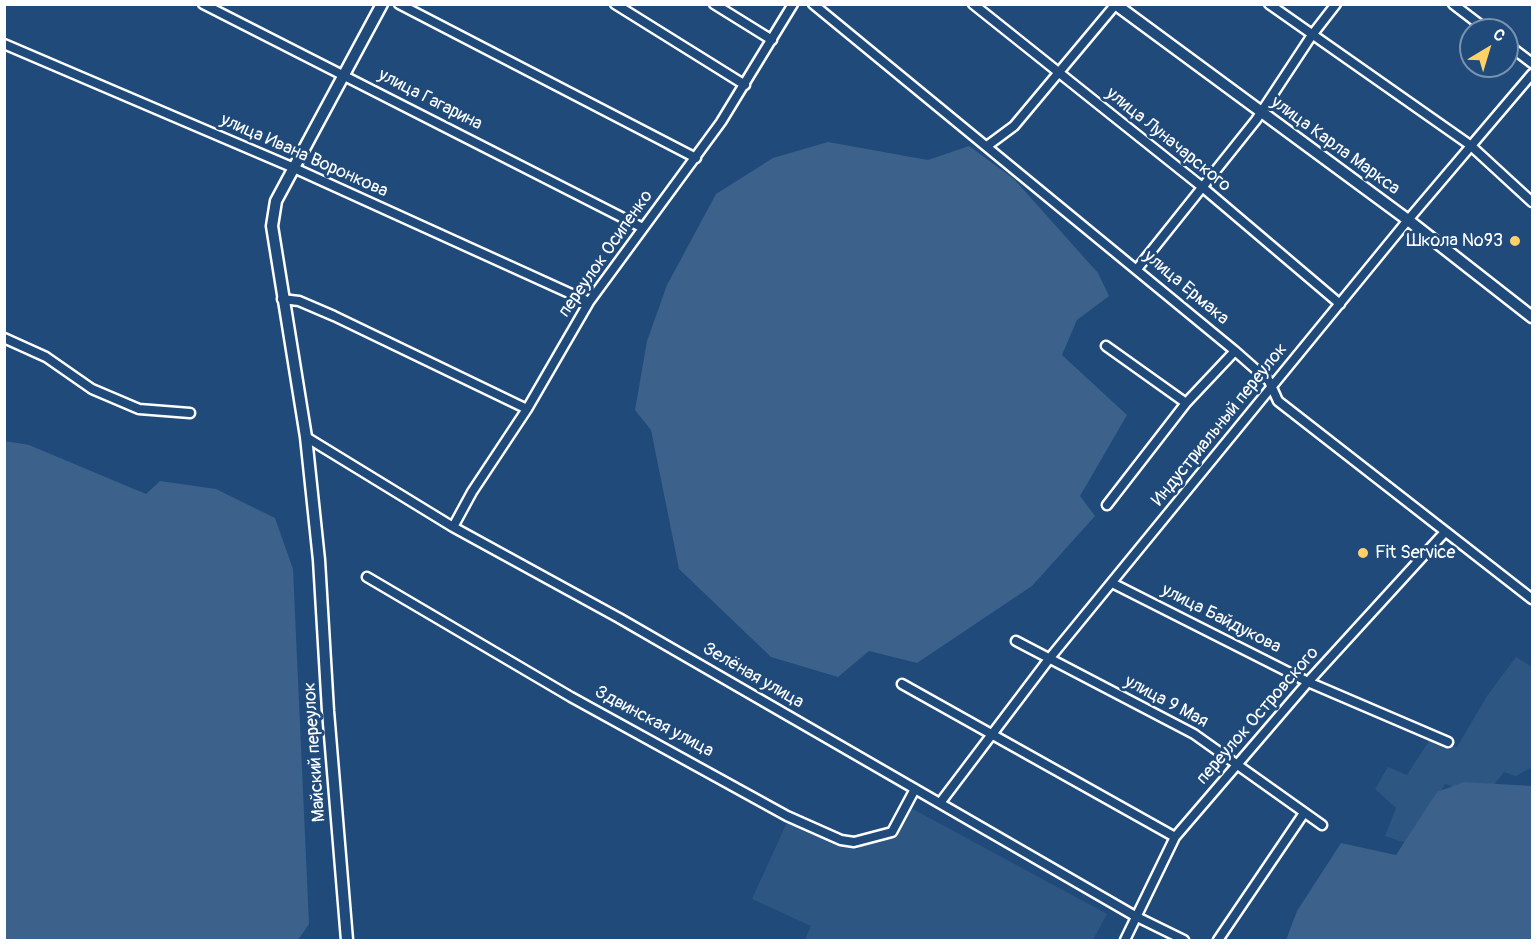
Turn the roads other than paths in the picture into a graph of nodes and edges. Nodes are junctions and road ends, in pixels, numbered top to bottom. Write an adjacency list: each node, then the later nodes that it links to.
1 (203, 4): 21 (street, улица Гагарина)
2 (382, 4): 21 (main road)
3 (399, 4): 26 (street)
4 (615, 4): 22 (street)
5 (714, 4): 15 (street)
6 (792, 4): 15 (street, переулок Осипенко)
7 (813, 4): 25 (street, улица Ермака)
8 (973, 4): 19 (street, улица Луначарского)
9 (1269, 4): 14 (street)
10 (1336, 4): 14 (street)
11 (1453, 4): 13 (street)
12 (1116, 5): 19 (street); 23 (main road, улица Карла Маркса)
13 (1472, 18)
14 (1312, 35): 23 (street); 24 (street)
15 (772, 40): 22 (street, переулок Осипенко)
16 (4, 44): 27 (street, улица Ивана Воронкова)
17 (1519, 53): 18 (street)
18 (1533, 63)
19 (1059, 74): 25 (street); 28 (street, улица Луначарского)
20 (1533, 74): 24 (street, Индустриальный переулок)
21 (344, 75): 27 (main road, Майский переулок); 31 (street, улица Гагарина)
22 (745, 85): 26 (street, переулок Осипенко)
23 (1261, 112): 28 (street); 30 (main road, улица Карла Маркса)
24 (1470, 145): 29 (street); 30 (street, Индустриальный переулок)
25 (987, 146): 32 (street, улица Ермака)
26 (696, 158): 31 (street, переулок Осипенко)
27 (294, 168): 33 (main road, Майский переулок); 34 (street, улица Ивана Воронкова)
28 (1201, 186): 32 (street); 35 (street, улица Луначарского)
29 (1533, 202)
30 (1408, 220): 35 (street, Индустриальный переулок); 36 (main road, улица Карла Маркса)
31 (642, 227): 34 (street, переулок Осипенко)
32 (1137, 269): 39 (street, улица Ермака)
33 (282, 299): 42 (street); 44 (main road, Майский переулок)
34 (589, 302): 42 (street, переулок Осипенко)
35 (1340, 304): 40 (street, Индустриальный переулок)
36 (1533, 317)
37 (4, 338): 43 (street)
38 (1106, 346): 41 (street)
39 (1235, 351): 40 (street, улица Ермака); 41 (street)
40 (1272, 390): 47 (street, улица Ермака); 49 (street, Индустриальный переулок)
41 (1186, 403): 45 (street)
42 (527, 409): 46 (street, переулок Осипенко)
43 (190, 413)
44 (306, 437): 46 (street, Зелёная улица); 64 (main road, Майский переулок)
45 (1107, 505)
46 (453, 527): 58 (street, Зелёная улица)
47 (1445, 532): 50 (street, улица Ермака); 53 (street, переулок Островского)
48 (367, 578): 58 (street, Здвинская улица)
49 (1112, 583): 52 (street, Индустриальный переулок); 53 (street, улица Байдукова)
50 (1533, 599)
51 (1016, 641): 52 (street, улица 9 Мая)
52 (1049, 659): 55 (street, Индустриальный переулок); 57 (street, улица 9 Мая)
53 (1308, 682): 56 (street, улица Байдукова); 57 (street, переулок Островского)
54 (902, 684): 55 (street)
55 (991, 733): 59 (street, Индустриальный переулок); 62 (street)
56 (1448, 742)
57 (1237, 763): 60 (street, улица 9 Мая); 62 (street, переулок Островского)
58 (915, 789): 59 (street, Зелёная улица)
59 (940, 803): 63 (street, Зелёная улица)
60 (1304, 813): 61 (street, улица 9 Мая); 67 (street)
61 (1322, 825)
62 (1175, 837): 63 (street, переулок Островского)
63 (1135, 916): 65 (street, переулок Островского); 66 (street, Зелёная улица)
64 (347, 940)
65 (1125, 940)
66 (1184, 940)
67 (1218, 940)

